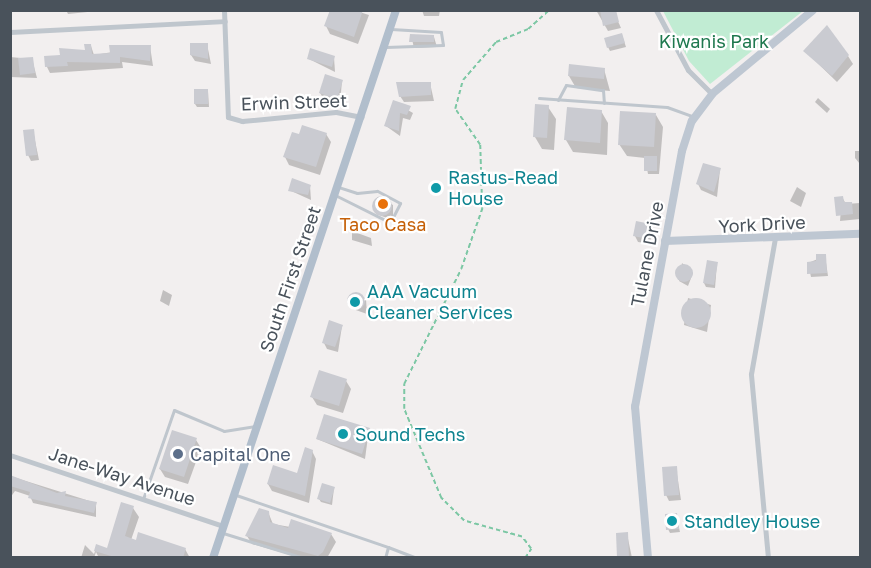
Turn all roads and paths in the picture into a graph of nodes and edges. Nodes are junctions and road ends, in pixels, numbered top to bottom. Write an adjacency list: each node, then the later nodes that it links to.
1 (224, 10): 6 (street)
2 (396, 10): 8 (main road, South First Street)
3 (549, 10): 33 (path)
4 (656, 10): 11 (street)
5 (813, 10): 11 (street, Tulane Drive)
6 (225, 21): 9 (street); 15 (street, Erwin Street)
7 (10, 24): 9 (street)
8 (390, 29): 10 (main road, South First Street); 10 (lane)
9 (11, 32)
10 (384, 46): 15 (main road, South First Street)
11 (712, 94): 16 (street, Tulane Drive)
12 (539, 98): 13 (lane)
13 (558, 100): 14 (lane); 14 (lane)
14 (604, 103): 16 (lane)
15 (362, 117): 17 (main road, South First Street)
16 (695, 118): 20 (street, Tulane Drive)
17 (337, 191): 17 (lane); 21 (main road, South First Street)
18 (861, 234): 19 (street, York Drive)
19 (775, 238): 20 (street, York Drive); 35 (street)
20 (665, 242): 34 (street, Tulane Drive)
21 (258, 426): 23 (main road, South First Street); 24 (lane)
22 (10, 455): 24 (street, Jane-Way Avenue)
23 (234, 495): 25 (main road, South First Street); 26 (lane)
24 (143, 499): 25 (street, Jane-Way Avenue)
25 (223, 529): 29 (main road, South First Street); 30 (lane)
26 (388, 548): 31 (lane); 32 (lane)
27 (97, 558): 28 (lane)
28 (102, 558)
29 (213, 558)
30 (304, 558)
31 (385, 558)
32 (416, 558)
33 (525, 558)
34 (648, 558)
35 (768, 558)

